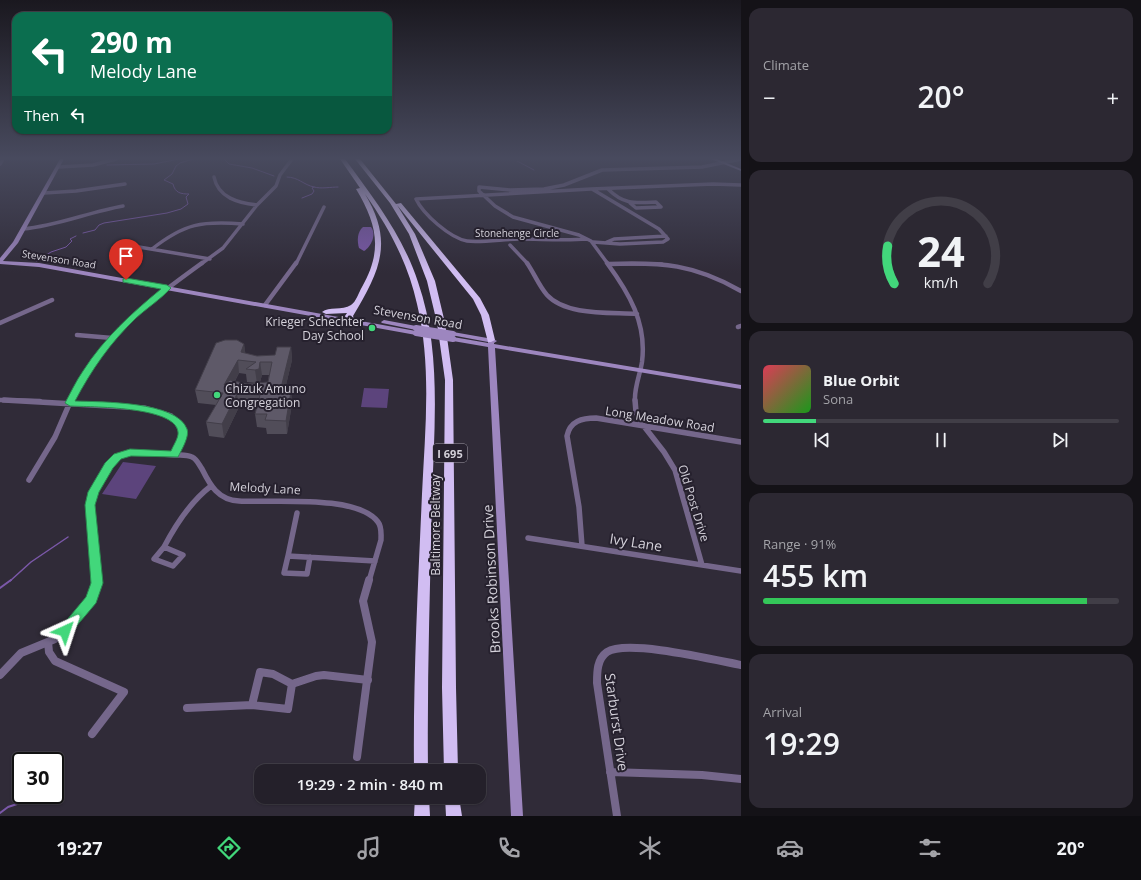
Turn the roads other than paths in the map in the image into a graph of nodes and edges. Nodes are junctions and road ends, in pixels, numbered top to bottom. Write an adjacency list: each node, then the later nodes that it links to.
1 (42, 197): 17 (main road)
2 (229, 197): 13 (street)
3 (265, 197): 13 (street)
4 (363, 197): 29 (highway)
5 (371, 197): 65 (highway, Baltimore Beltway / I 695)
6 (388, 197): 66 (highway, Baltimore Beltway / I 695)
7 (393, 197): 37 (highway)
8 (448, 197): 18 (street, Stonehenge Circle)
9 (484, 197): 18 (street)
10 (605, 197): 18 (street, Stonehenge Circle)
11 (617, 197): 12 (street)
12 (630, 203): 12 (street)
13 (257, 205): 16 (street)
14 (123, 206): 17 (street)
15 (324, 207): 28 (street)
16 (243, 224): 21 (street); 22 (street)
17 (23, 229): 23 (main road)
18 (591, 240): 24 (street, Old Post Drive)
19 (510, 245): 32 (street)
20 (133, 246): 21 (street)
21 (152, 249): 22 (street)
22 (210, 259): 25 (street)
23 (0, 262): 25 (main road, Stevenson Road)
24 (609, 264): 26 (street); 32 (street, Old Post Drive)
25 (167, 288): 28 (main road, Stevenson Road); 36 (street)
26 (741, 291)
27 (52, 300): 34 (street)
28 (265, 305): 30 (main road, Stevenson Road)
29 (355, 306): 31 (highway); 33 (highway)
30 (280, 307): 31 (main road, Stevenson Road); 33 (main road, Stevenson Road)
31 (326, 312): 33 (main road, Stevenson Road)
32 (637, 314): 38 (street, Old Post Drive)
33 (350, 318): 37 (main road, Stevenson Road, bridge)
34 (0, 323)
35 (77, 335): 36 (street)
36 (112, 338): 41 (street)
37 (491, 343): 38 (main road, Stevenson Road); 73 (main road, Brooks Robinson Drive)
38 (640, 370): 39 (main road, Stevenson Road); 42 (street, Old Post Drive)
39 (741, 387)
40 (0, 400): 41 (street)
41 (70, 403): 44 (street); 45 (street)
42 (643, 425): 43 (street, Long Meadow Road); 49 (street, Long Meadow Road); 54 (street, Old Post Drive)
43 (741, 442)
44 (174, 455): 46 (street, Melody Lane); 56 (street)
45 (29, 480)
46 (211, 486): 50 (street); 53 (street, Melody Lane)
47 (297, 513): 51 (street)
48 (528, 538): 49 (street, Ivy Lane)
49 (582, 546): 54 (street, Ivy Lane)
50 (164, 547)
51 (288, 556): 52 (street); 52 (street)
52 (310, 557): 53 (street)
53 (375, 561): 59 (street, Melody Lane)
54 (702, 565): 55 (street, Ivy Lane)
55 (741, 571)
56 (48, 642): 58 (street); 63 (street)
57 (741, 665): 67 (street, Starburst Drive)
58 (0, 675)
59 (368, 680): 60 (street); 64 (street, Melody Lane)
60 (292, 684): 61 (street); 61 (street)
61 (252, 705): 62 (street)
62 (187, 708)
63 (92, 734)
64 (357, 757)
65 (422, 764)
66 (451, 764)
67 (610, 772): 68 (street); 74 (street, Starburst Drive)
68 (741, 778)
69 (422, 804): 71 (highway)
70 (453, 804): 72 (highway)
71 (422, 816)
72 (454, 816)
73 (517, 816)
74 (617, 816)

